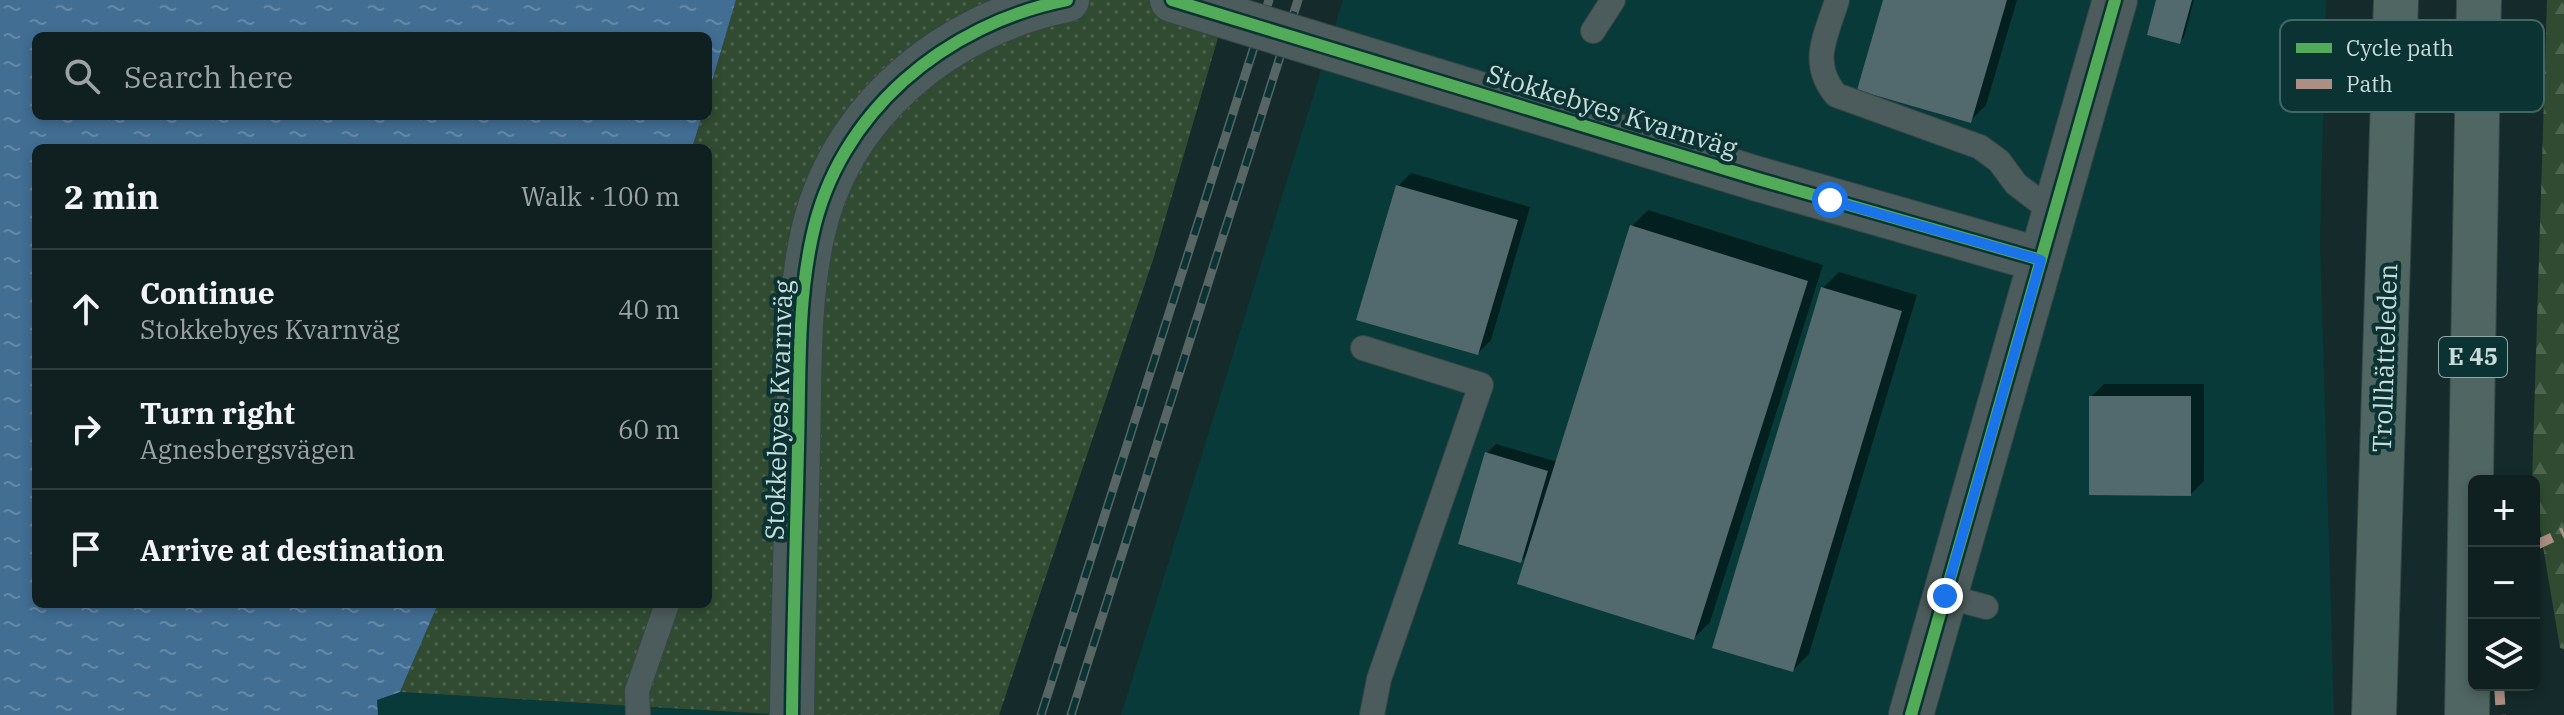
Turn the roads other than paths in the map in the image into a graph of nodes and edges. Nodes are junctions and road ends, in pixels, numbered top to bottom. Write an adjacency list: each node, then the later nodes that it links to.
1 (1067, 0): 17 (street, Stokkebyes Kvarnväg)
2 (1172, 0): 14 (street, Stokkebyes Kvarnväg, bridge)
3 (1613, 0): 10 (lane)
4 (1837, 0): 13 (lane)
5 (2115, 0): 13 (street)
6 (2396, 0): 8 (highway, Trollhätteleden)
7 (2479, 0): 9 (highway, E 45)
8 (2395, 20)
9 (2479, 20)
10 (1593, 31)
11 (2393, 112): 21 (highway, Trollhätteleden)
12 (2477, 112): 22 (highway, E 45)
13 (2054, 213): 14 (street)
14 (2041, 260): 20 (street)
15 (1363, 348): 19 (lane)
16 (666, 608): 18 (lane)
17 (792, 714)
18 (638, 715)
19 (1372, 715)
20 (1911, 715)
21 (2374, 715)
22 (2467, 715)

